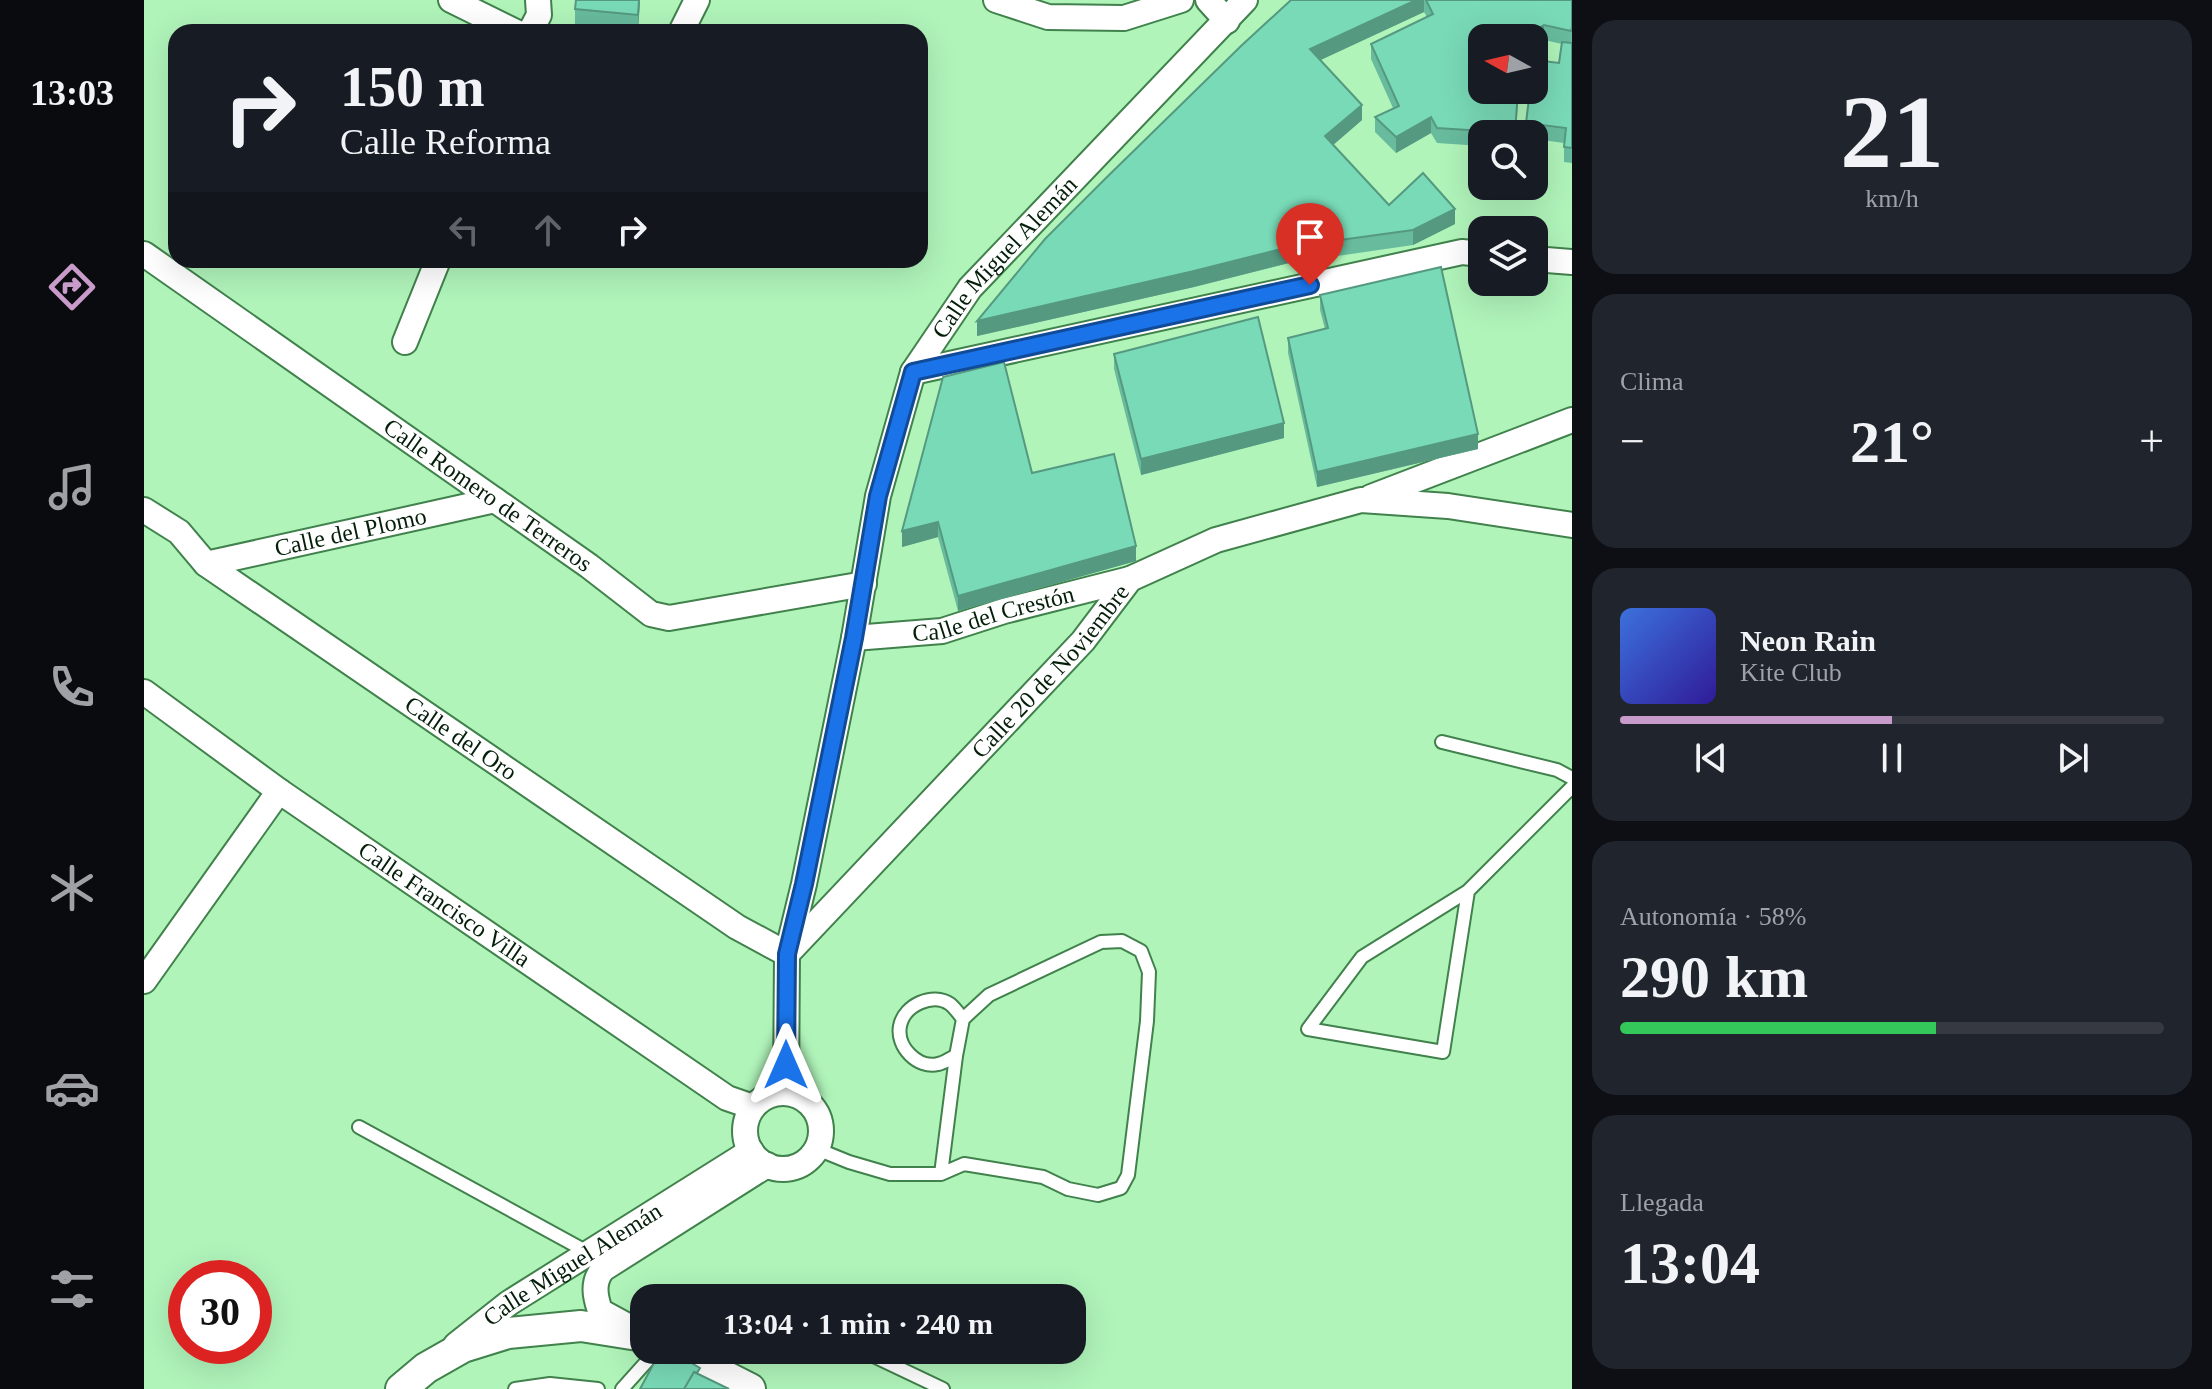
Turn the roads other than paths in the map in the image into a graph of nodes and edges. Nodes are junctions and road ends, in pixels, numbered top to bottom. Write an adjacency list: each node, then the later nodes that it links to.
1 (451, 0): 9 (street)
2 (538, 0): 10 (street)
3 (697, 0): 11 (street)
4 (996, 0): 5 (street)
5 (1181, 0)
6 (1208, 0): 8 (street)
7 (1245, 0): 8 (street, Calle Miguel Alemán)
8 (1227, 21): 18 (street, Calle Miguel Alemán)
9 (500, 24)
10 (534, 24)
11 (685, 24)
12 (1468, 253): 18 (street)
13 (144, 254): 20 (street, Calle Romero de Terreros)
14 (1548, 260): 15 (street)
15 (1572, 262)
16 (435, 268): 17 (street)
17 (405, 342)
18 (913, 372): 26 (street, Calle Miguel Alemán)
19 (1572, 420): 21 (street)
20 (495, 500): 24 (street, Calle del Plomo); 26 (street, Calle Romero de Terreros)
21 (1361, 500): 23 (street, Calle 20 de Noviembre); 25 (street, Calle 20 de Noviembre)
22 (144, 510): 24 (street, Calle del Oro)
23 (1572, 525)
24 (206, 564): 34 (street, Calle del Oro)
25 (1130, 579): 27 (street, Calle del Crestón); 34 (street, Calle 20 de Noviembre)
26 (864, 584): 27 (street, Calle Miguel Alemán)
27 (854, 638): 34 (street, Calle Miguel Alemán)
28 (144, 692): 32 (street, Calle Francisco Villa)
29 (1442, 742): 30 (lane)
30 (1572, 778)
31 (1572, 787): 33 (lane)
32 (279, 791): 35 (street); 39 (street, Calle Francisco Villa)
33 (1468, 891): 33 (lane)
34 (787, 954): 38 (street, Calle Miguel Alemán)
35 (144, 981)
36 (963, 1019): 37 (lane); 37 (lane); 43 (lane)
37 (956, 1056): 43 (lane)
38 (786, 1093): 39 (street); 41 (street)
39 (753, 1107): 42 (street)
40 (359, 1127): 44 (lane)
41 (817, 1149): 42 (street); 43 (lane)
42 (759, 1158): 44 (street, Calle Miguel Alemán)
43 (941, 1174)
44 (597, 1265): 45 (street); 50 (street, Calle Miguel Alemán)
45 (630, 1328)
46 (630, 1334): 50 (street)
47 (644, 1364): 54 (lane)
48 (701, 1364): 55 (street)
49 (890, 1364): 56 (lane)
50 (426, 1368): 51 (street, Calle Miguel Alemán)
51 (401, 1389)
52 (515, 1389): 53 (lane)
53 (598, 1389)
54 (622, 1389)
55 (750, 1389)
56 (943, 1389)

